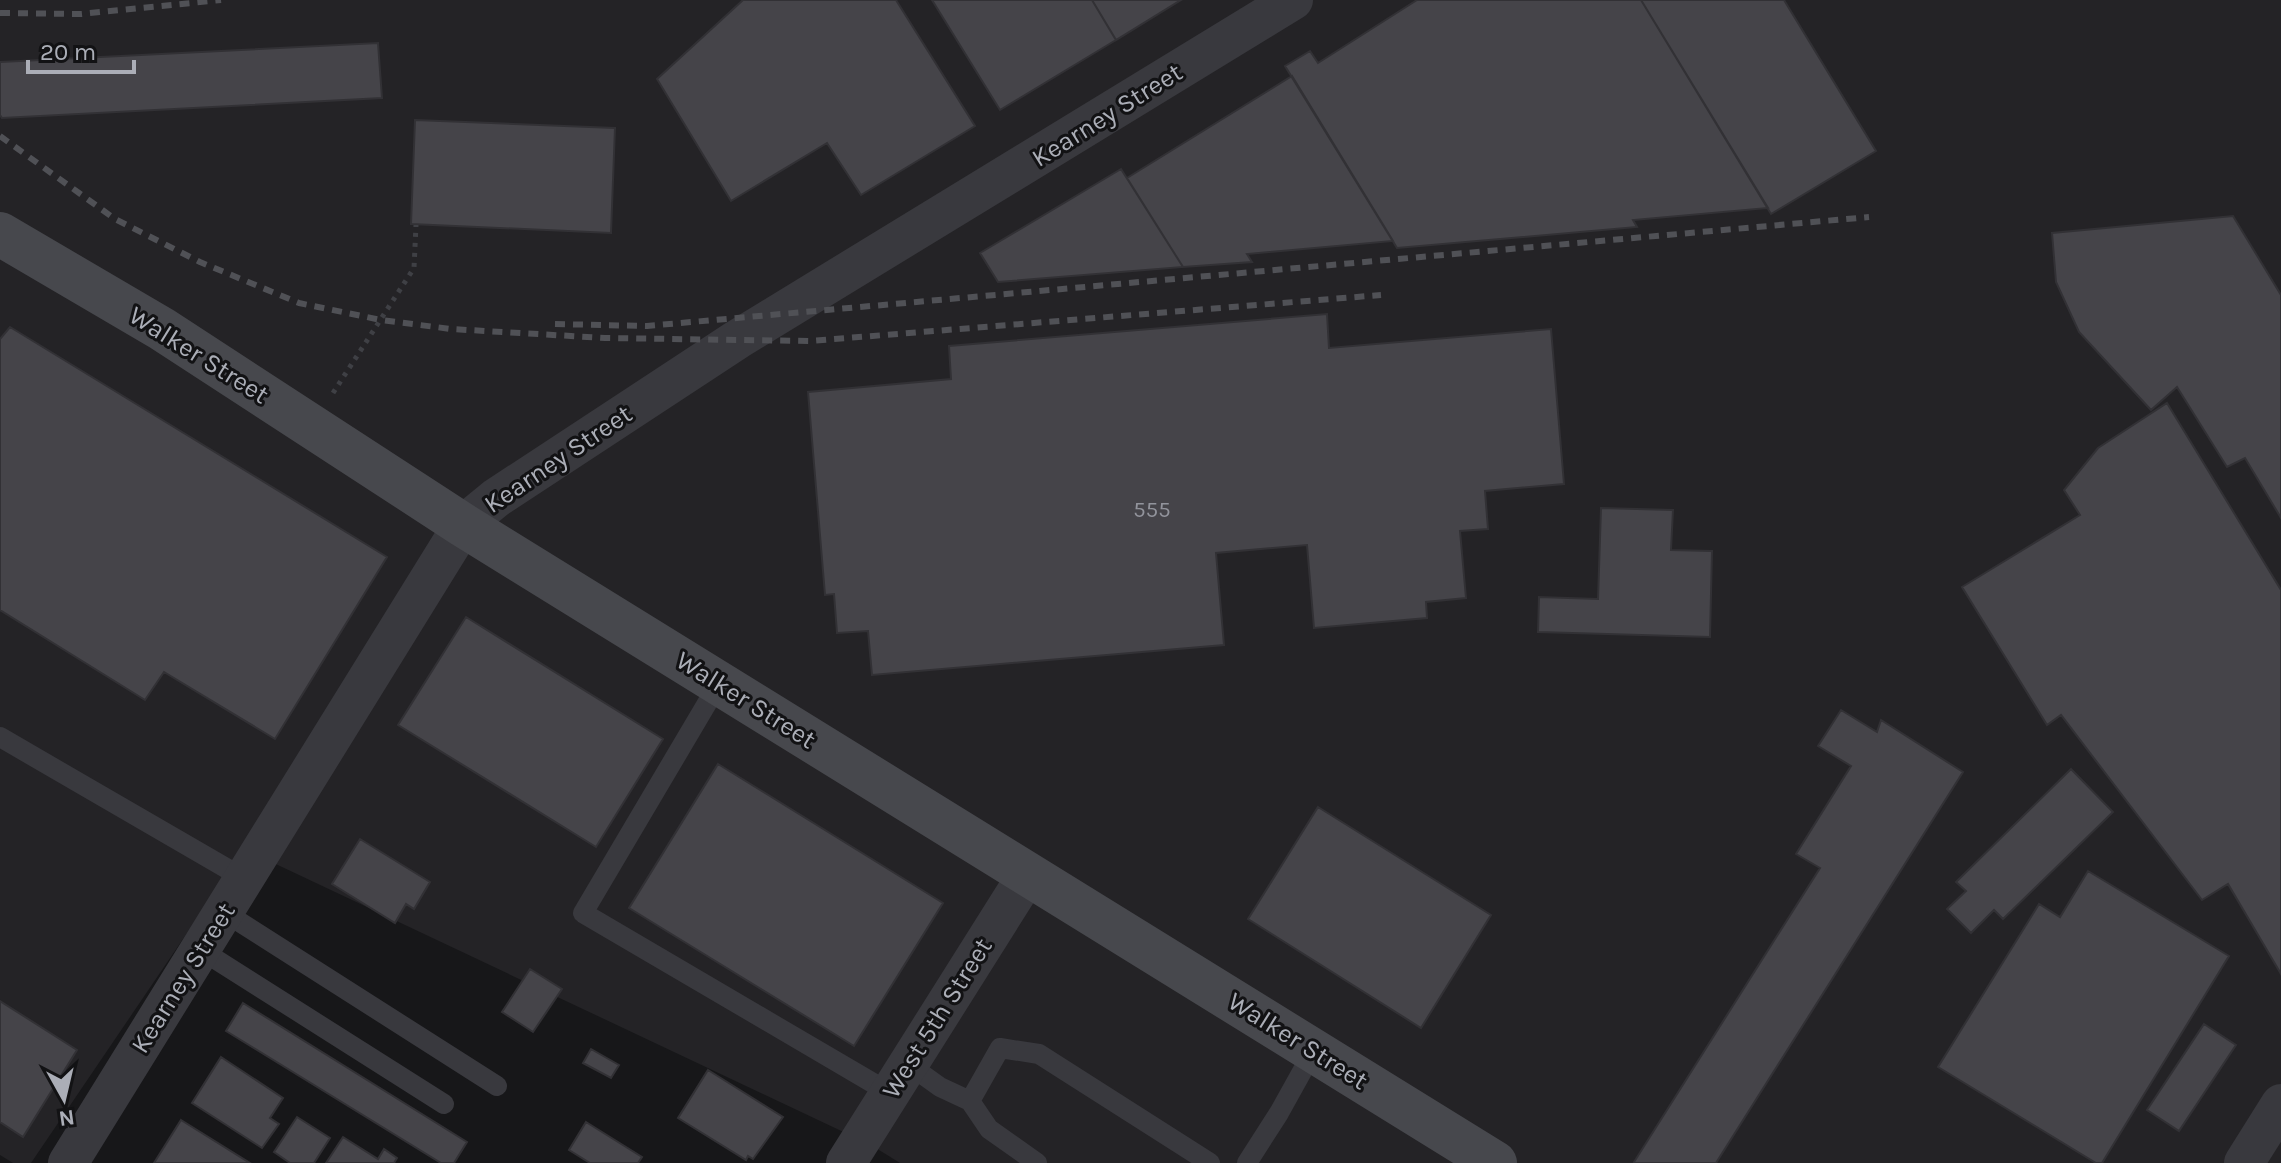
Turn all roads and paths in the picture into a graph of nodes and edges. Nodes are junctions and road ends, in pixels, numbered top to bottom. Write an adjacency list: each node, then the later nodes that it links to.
1 (1293, 0): 5 (street, Kearney Street)
2 (416, 225): 4 (path)
3 (4, 245): 5 (main road, Walker Street)
4 (330, 397)
5 (463, 525): 6 (main road, Walker Street); 9 (street, Kearney Street)
6 (719, 683): 8 (main road, Walker Street); 13 (lane)
7 (0, 737): 9 (lane)
8 (1028, 874): 12 (main road, Walker Street); 13 (street, West 5th Street)
9 (245, 879): 10 (street, Kearney Street)
10 (224, 912): 11 (street, Kearney Street); 14 (lane)
11 (201, 950): 16 (lane); 18 (street, Kearney Street)
12 (1314, 1050): 22 (lane); 23 (main road, Walker Street)
13 (899, 1079): 15 (lane); 19 (street, West 5th Street)
14 (497, 1086)
15 (970, 1101): 20 (lane); 21 (lane)
16 (444, 1104)
17 (2281, 1104): 24 (street)
18 (68, 1163)
19 (846, 1163)
20 (1037, 1163)
21 (1210, 1163)
22 (1247, 1163)
23 (1495, 1163)
24 (2244, 1163)

